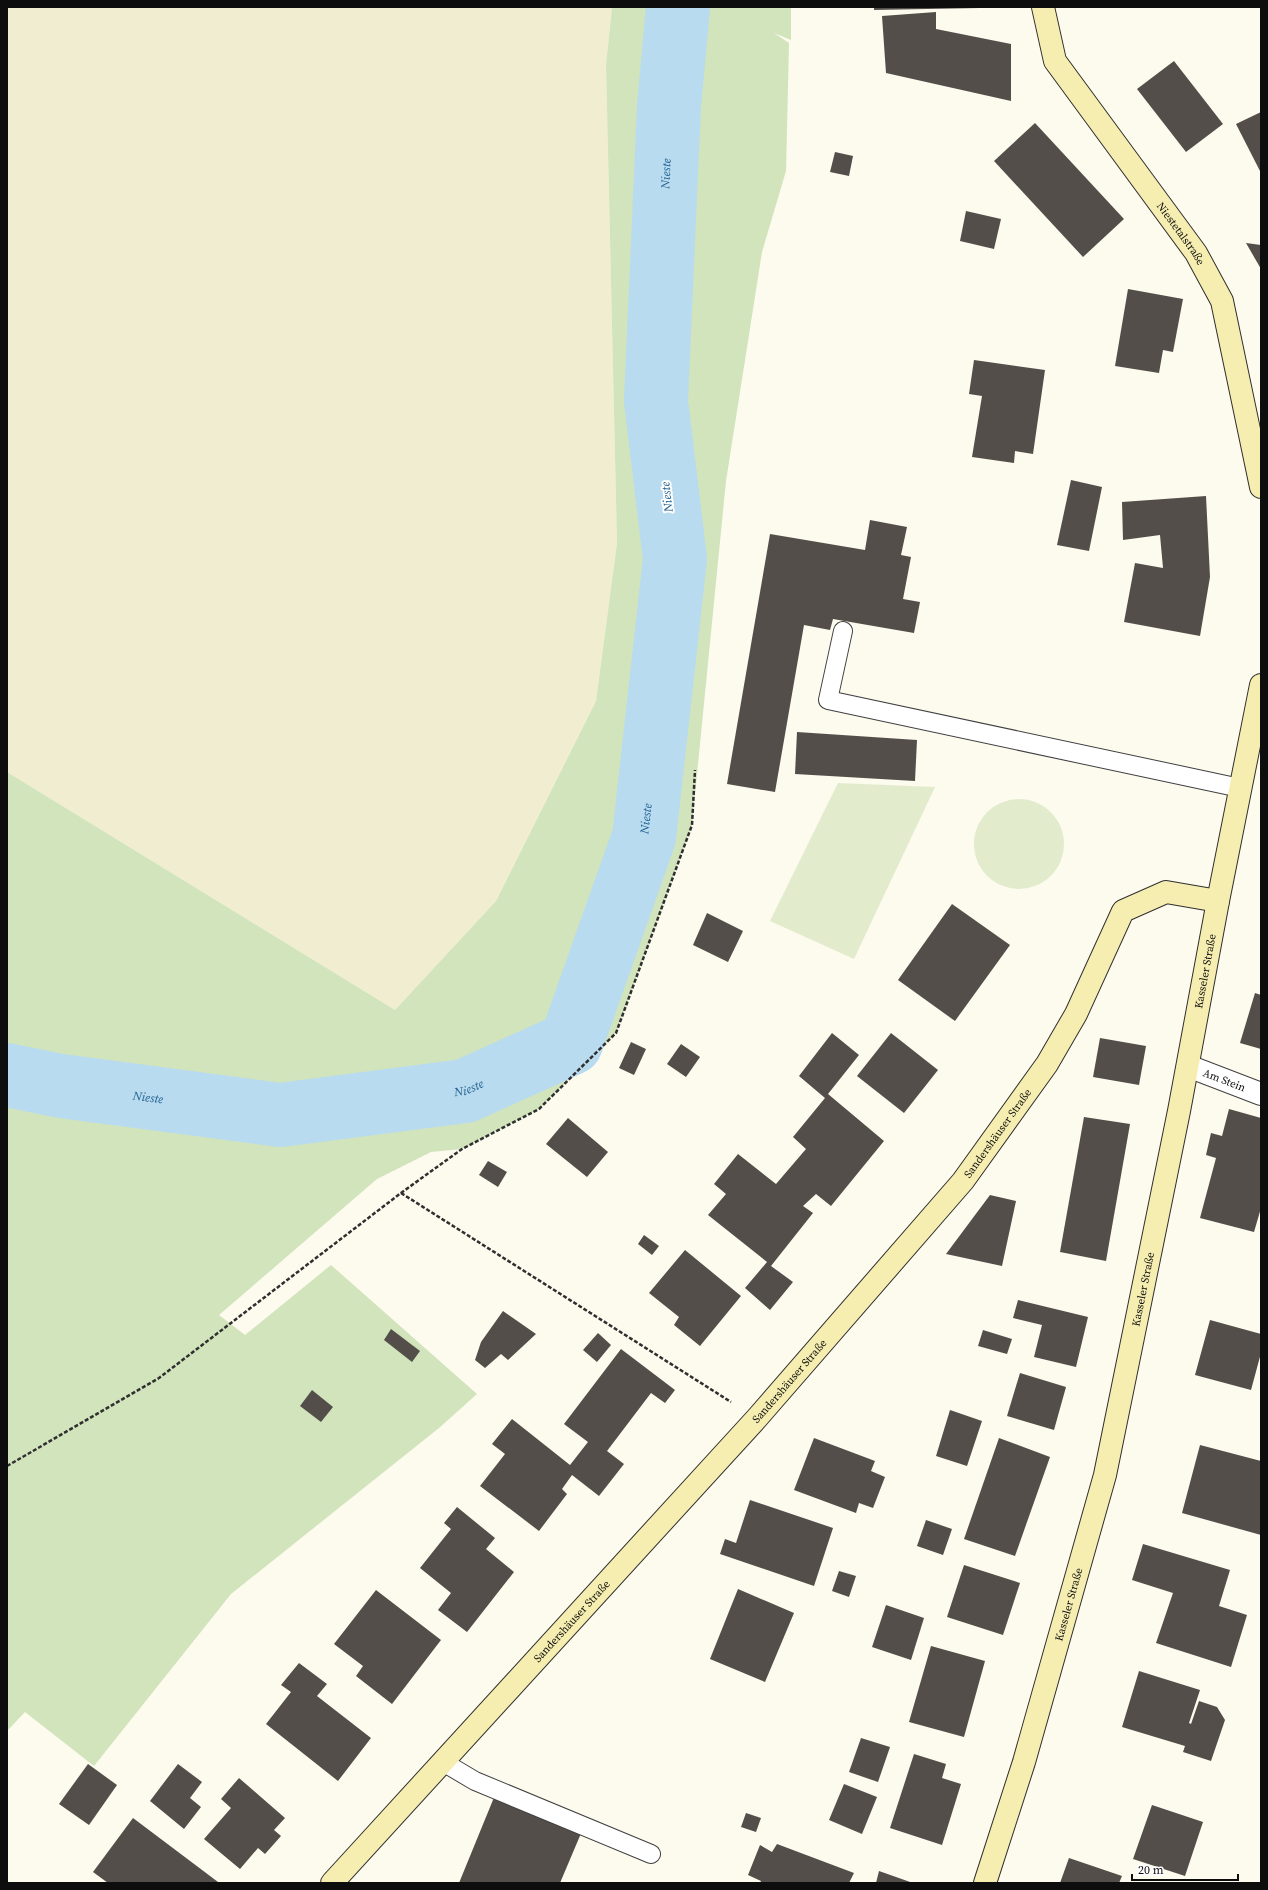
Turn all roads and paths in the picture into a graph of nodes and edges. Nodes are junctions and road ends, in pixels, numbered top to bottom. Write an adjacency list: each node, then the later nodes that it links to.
1 (1043, 7): 2 (main road, Niestetalstraße)
2 (1261, 487)
3 (842, 631): 6 (lane)
4 (1261, 685): 6 (main road, Kasseler Straße)
5 (695, 770): 10 (path)
6 (1240, 788): 7 (main road, Kasseler Straße)
7 (1218, 901): 8 (main road, Kasseler Straße); 11 (main road, Sandershäuser Straße)
8 (1188, 1066): 9 (street, Am Stein); 16 (main road, Kasseler Straße)
9 (1261, 1094)
10 (401, 1193): 11 (path); 12 (path)
11 (757, 1418): 13 (main road, Sandershäuser Straße)
12 (7, 1466)
13 (443, 1762): 14 (lane); 15 (main road, Sandershäuser Straße)
14 (651, 1854)
15 (332, 1883)
16 (985, 1883)

